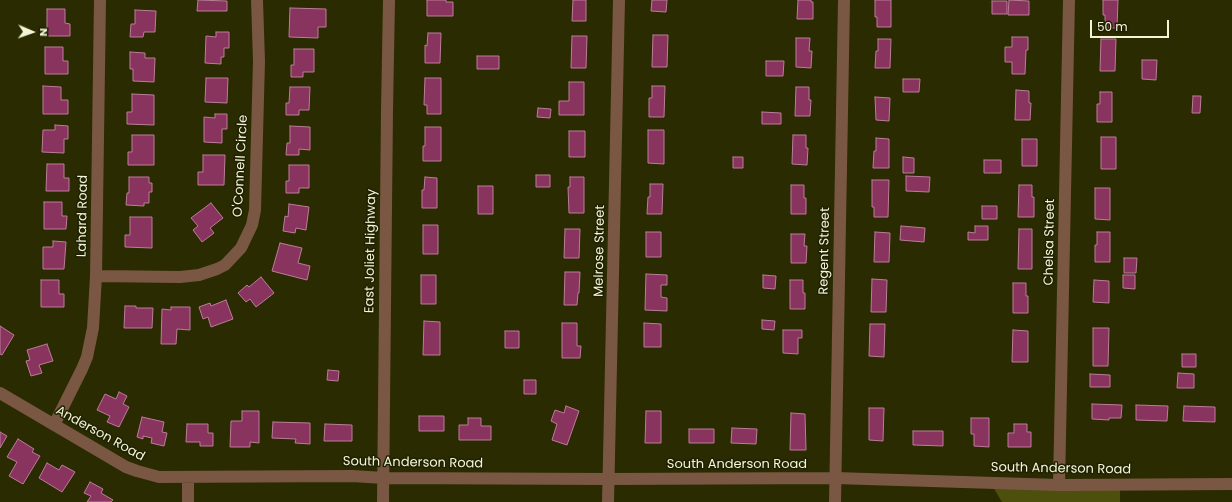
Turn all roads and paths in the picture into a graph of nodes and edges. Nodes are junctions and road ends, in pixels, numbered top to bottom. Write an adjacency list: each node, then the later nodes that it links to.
1 (100, 0): 7 (street, Lahard Road)
2 (257, 0): 7 (street, O'Connell Circle)
3 (389, 0): 12 (street, East Joliet Highway)
4 (619, 0): 14 (street, Melrose Street)
5 (844, 0): 13 (street, Regent Street)
6 (1069, 0): 16 (street, Chelsa Street)
7 (96, 276): 9 (street, Lahard Road)
8 (0, 393): 9 (street, Anderson Road)
9 (54, 425): 10 (street, Anderson Road)
10 (188, 476): 11 (street, Anderson Road); 17 (street)
11 (242, 476): 12 (street, South Anderson Road)
12 (384, 478): 14 (street, South Anderson Road); 18 (street, East Joliet Highway)
13 (835, 478): 14 (street, South Anderson Road); 16 (street, South Anderson Road); 20 (street, Regent Street)
14 (608, 479): 19 (street, Melrose Street)
15 (1232, 484): 16 (street, South Anderson Road)
16 (1058, 485)
17 (188, 502)
18 (383, 502)
19 (608, 502)
20 (835, 502)

